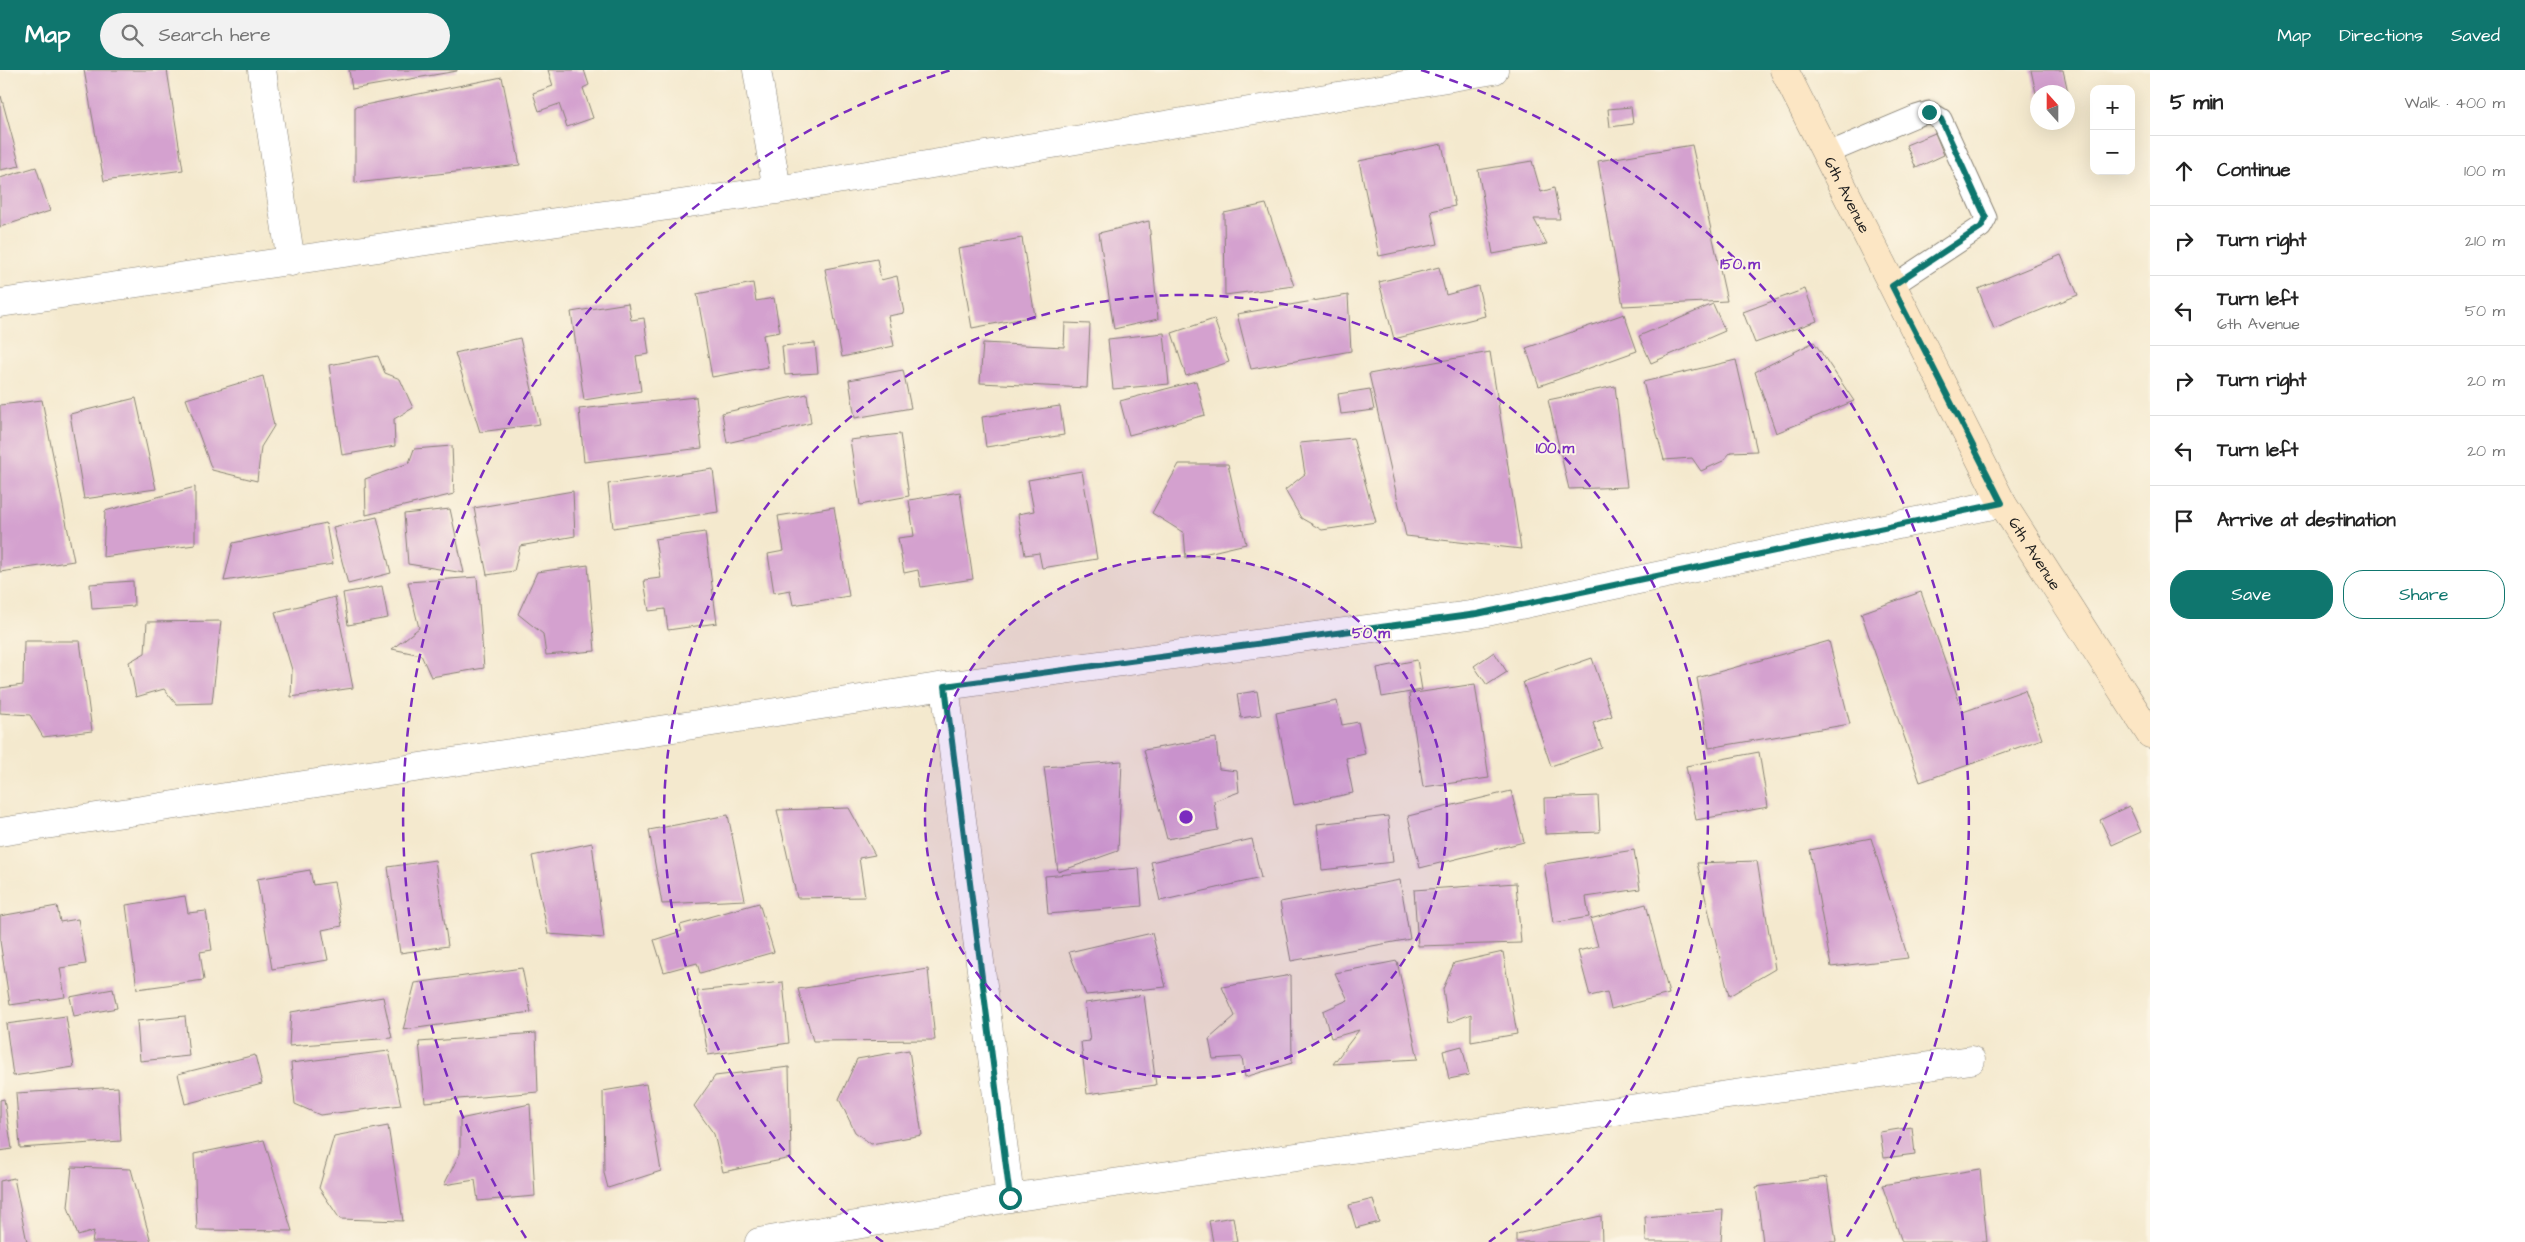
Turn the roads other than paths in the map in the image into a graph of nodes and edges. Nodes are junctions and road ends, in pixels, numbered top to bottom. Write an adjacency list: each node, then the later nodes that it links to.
1 (262, 70): 7 (street)
2 (757, 70): 6 (street)
3 (1494, 70): 6 (street)
4 (1784, 70): 5 (street, 6th Avenue)
5 (1826, 154): 8 (street, 6th Avenue); 8 (lane)
6 (777, 190): 7 (street)
7 (291, 262): 9 (street)
8 (1892, 286): 10 (street, 6th Avenue)
9 (0, 303)
10 (2002, 503): 11 (street); 12 (street, 6th Avenue)
11 (945, 686): 13 (street); 15 (street)
12 (2150, 734)
13 (0, 832)
14 (1971, 1060): 15 (street)
15 (1010, 1198): 16 (street)
16 (759, 1242)

